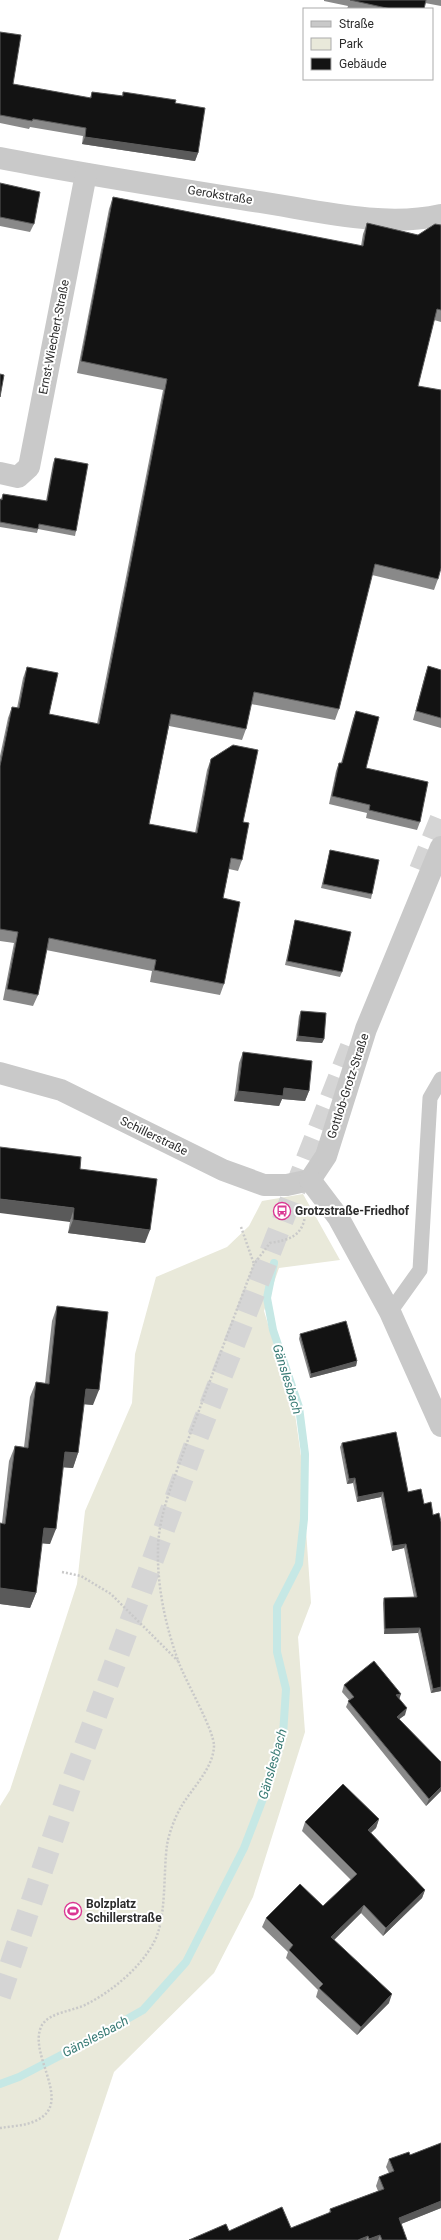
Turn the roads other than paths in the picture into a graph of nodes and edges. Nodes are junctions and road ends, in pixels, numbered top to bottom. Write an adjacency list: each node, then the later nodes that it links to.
1 (0, 158): 2 (street, Gerokstraße)
2 (86, 174): 3 (street, Gerokstraße); 4 (street, Ernst-Wiechert-Straße)
3 (441, 215)
4 (0, 473)
5 (441, 847): 8 (street, Gottlob-Grotz-Straße)
6 (0, 1073): 8 (street, Schillerstraße)
7 (441, 1079): 9 (lane)
8 (310, 1180): 9 (street)
9 (390, 1312): 10 (street)
10 (441, 1426)

